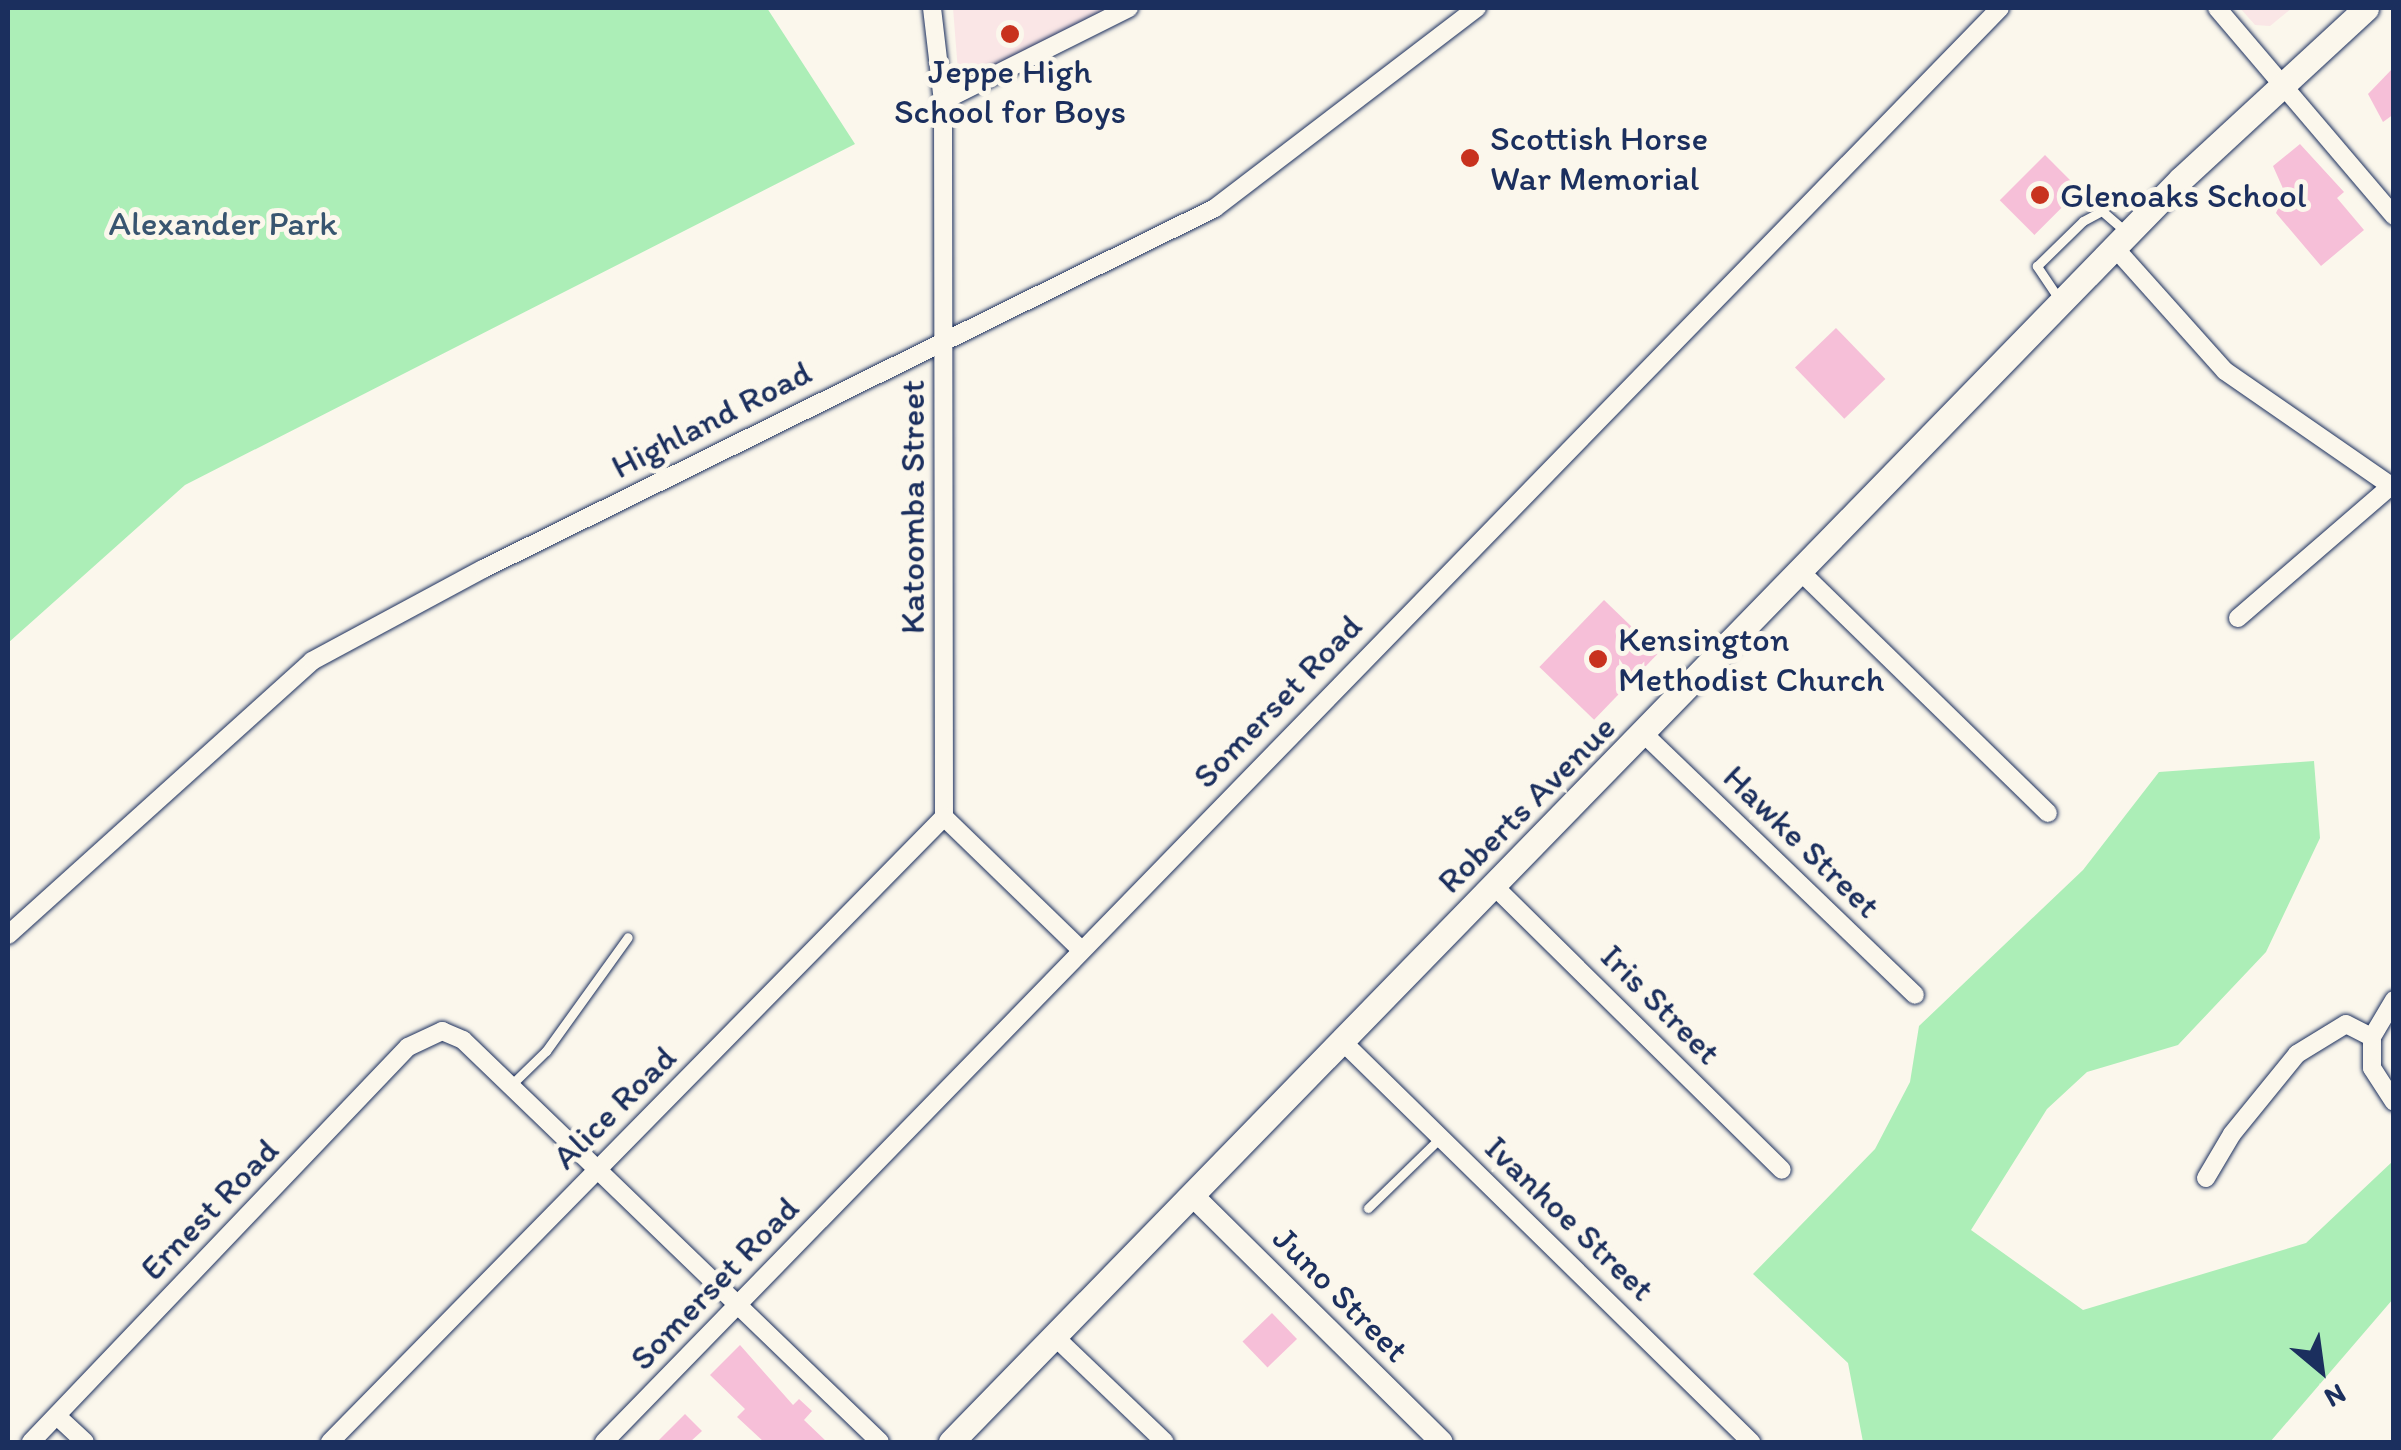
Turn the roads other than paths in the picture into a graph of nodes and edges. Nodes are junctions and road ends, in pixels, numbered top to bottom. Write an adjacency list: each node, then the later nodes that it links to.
1 (932, 8): 8 (street, Katoomba Street)
2 (1129, 8): 8 (street)
3 (1476, 8): 12 (street, Highland Road)
4 (2000, 8): 22 (street, Somerset Road)
5 (2217, 8): 7 (street)
6 (2366, 8): 7 (main road, Roberts Avenue)
7 (2281, 82): 9 (street); 10 (main road, Roberts Avenue)
8 (943, 101): 12 (street, Katoomba Street)
9 (2394, 216)
10 (2122, 241): 11 (main road, Roberts Avenue); 11 (lane); 13 (street)
11 (2063, 303): 14 (main road, Roberts Avenue)
12 (945, 338): 18 (street, Katoomba Street); 20 (street, Highland Road)
13 (2392, 487): 15 (street)
14 (1801, 572): 16 (main road, Roberts Avenue); 17 (street)
15 (2238, 618)
16 (1644, 734): 19 (main road, Roberts Avenue); 23 (street, Hawke Street)
17 (2048, 812)
18 (944, 818): 22 (street); 30 (street, Alice Road)
19 (1494, 886): 26 (main road, Roberts Avenue); 31 (street, Iris Street)
20 (8, 935)
21 (628, 937): 27 (lane)
22 (1080, 949): 35 (street, Somerset Road)
23 (1915, 996)
24 (2394, 1000): 25 (street)
25 (2372, 1038): 28 (street); 32 (street)
26 (1342, 1042): 29 (street, Ivanhoe Street); 33 (main road, Roberts Avenue)
27 (511, 1085): 30 (street); 37 (street, Ernest Road)
28 (2394, 1102)
29 (1441, 1137): 34 (lane); 46 (street, Ivanhoe Street)
30 (598, 1168): 35 (street); 40 (street, Alice Road)
31 (1782, 1170)
32 (2206, 1178)
33 (1192, 1195): 36 (main road, Roberts Avenue); 45 (street, Juno Street)
34 (1368, 1208)
35 (738, 1306): 41 (street, Somerset Road); 42 (street)
36 (1054, 1336): 43 (main road, Roberts Avenue); 44 (street)
37 (57, 1416): 38 (street, Ernest Road); 39 (street)
38 (31, 1442)
39 (86, 1442)
40 (330, 1442)
41 (604, 1442)
42 (880, 1442)
43 (951, 1442)
44 (1165, 1442)
45 (1442, 1442)
46 (1751, 1442)

